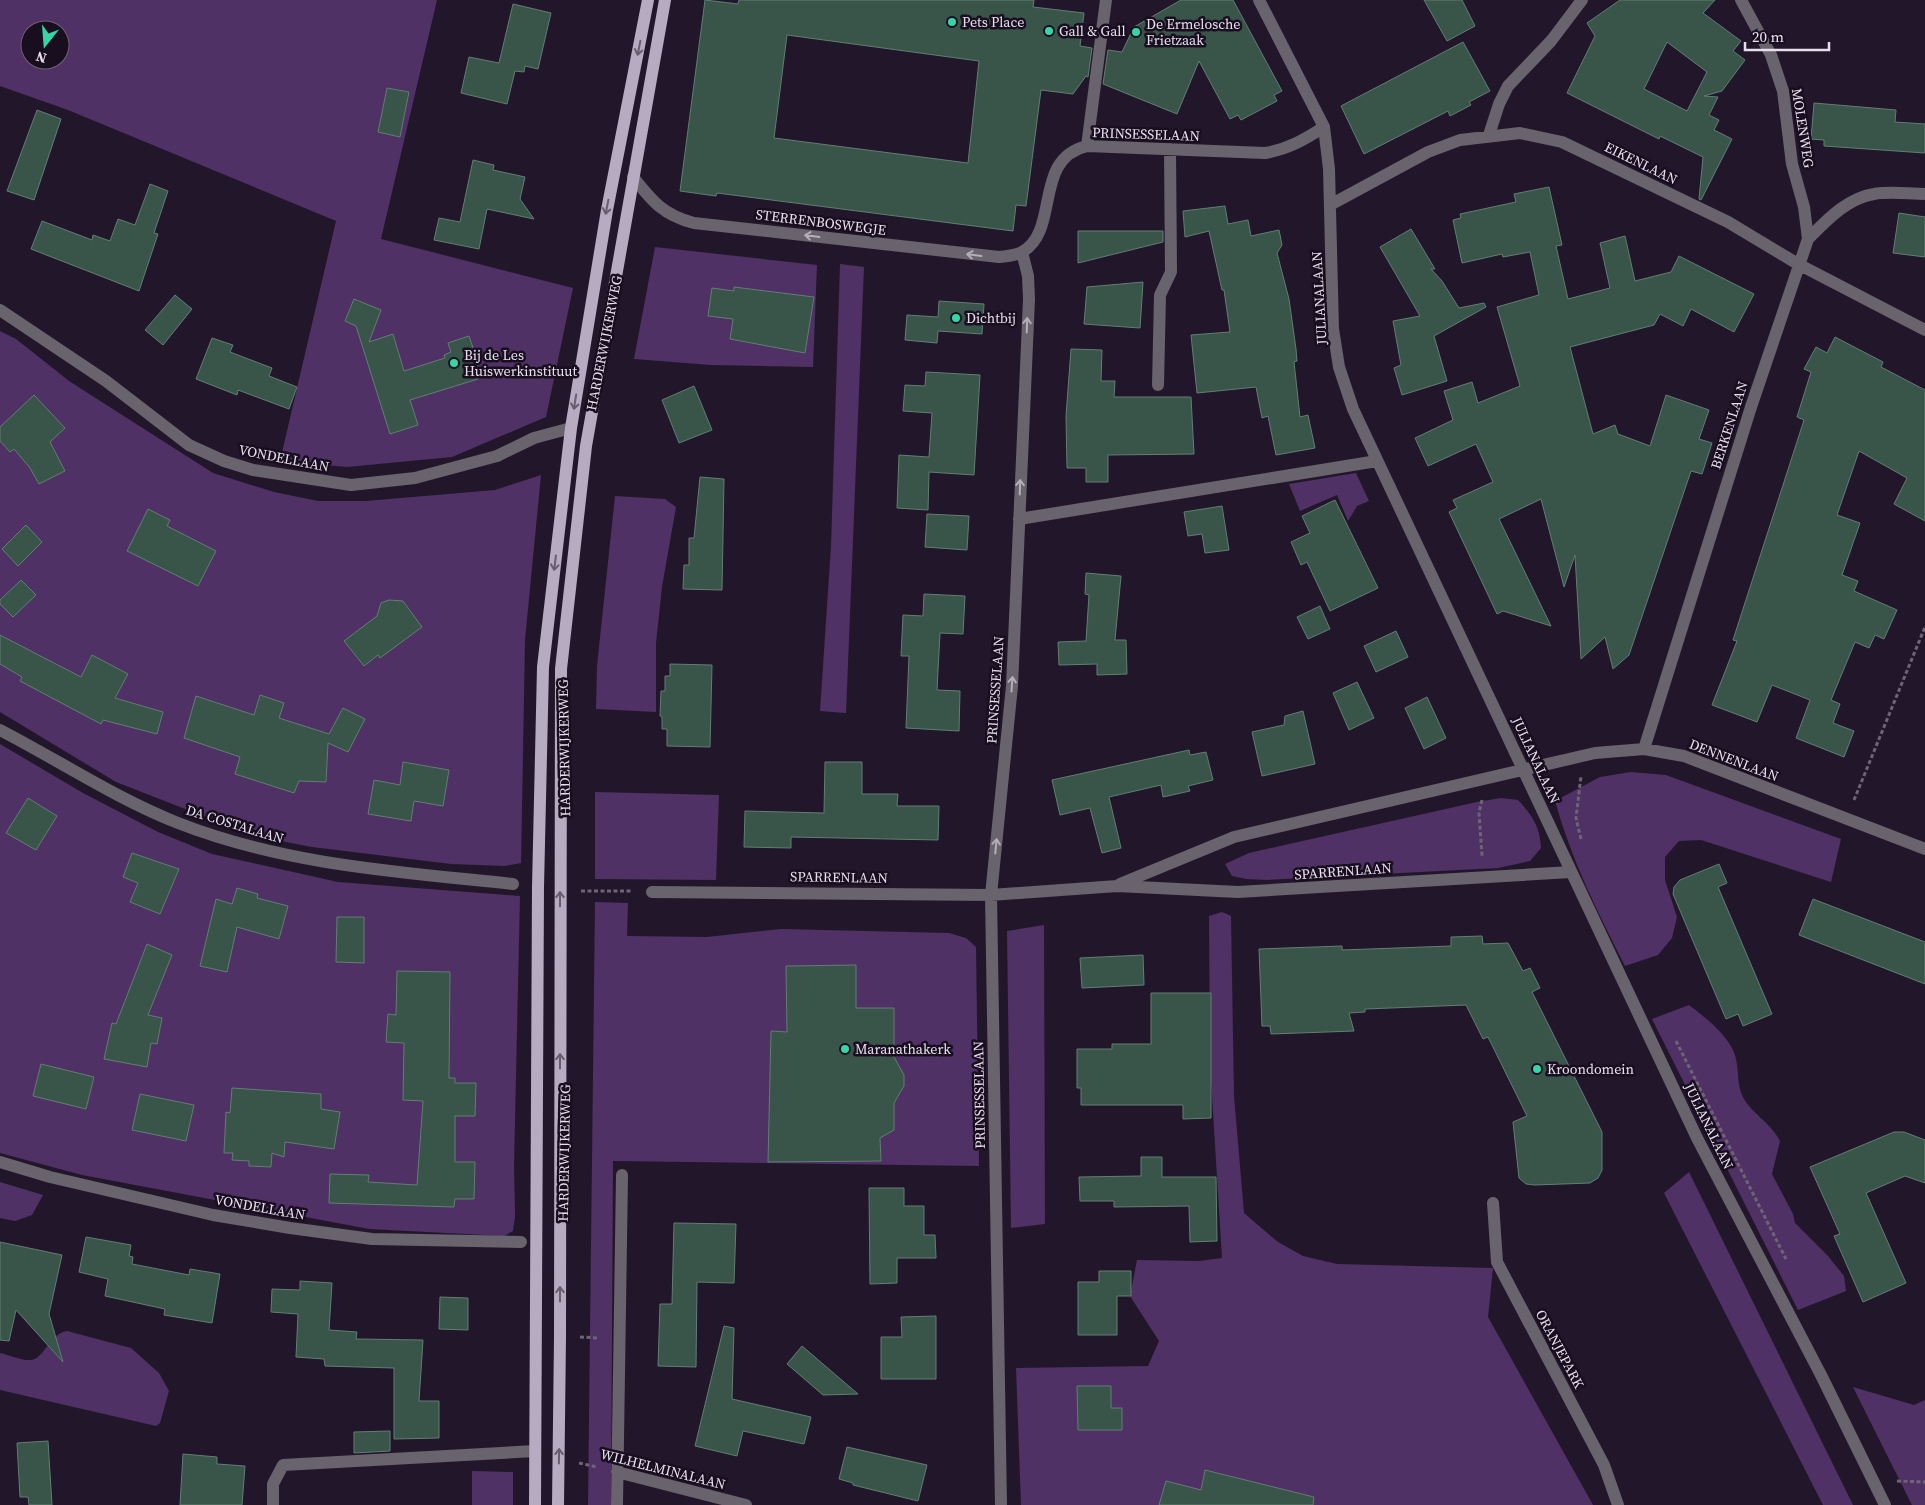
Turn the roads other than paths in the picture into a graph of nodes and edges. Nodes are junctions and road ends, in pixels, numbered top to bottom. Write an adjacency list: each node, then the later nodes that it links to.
1 (648, 0): 20 (main road, HARDERWIJKERWEG, one-way to 20)
2 (665, 0): 11 (main road, HARDERWIJKERWEG)
3 (1106, 0): 9 (street)
4 (1259, 0): 7 (street, JULIANALAAN)
5 (1582, 0): 8 (street)
6 (1742, 0): 14 (street, MOLENWEG)
7 (1324, 127): 10 (street, PRINSESSELAAN); 13 (street, JULIANALAAN)
8 (1489, 135): 13 (street, EIKENLAAN); 16 (street, EIKENLAAN)
9 (1087, 146): 10 (street, PRINSESSELAAN); 15 (street, PRINSESSELAAN)
10 (1170, 150): 19 (street)
11 (633, 177): 15 (street, STERRENBOSWEGJE, one-way to 11); 40 (main road, HARDERWIJKERWEG, one-way to 11)
12 (1925, 194): 14 (street, BERKENLAAN)
13 (1330, 205): 21 (street, JULIANALAAN)
14 (1808, 239): 16 (street, BERKENLAAN)
15 (1022, 252): 22 (street, PRINSESSELAAN, one-way to 15)
16 (1798, 264): 18 (street, EIKENLAAN); 24 (street, BERKENLAAN)
17 (0, 310): 20 (street, VONDELLAAN)
18 (1925, 330)
19 (1158, 385)
20 (571, 428): 36 (main road, HARDERWIJKERWEG, one-way to 36)
21 (1377, 461): 22 (street); 25 (street, JULIANALAAN)
22 (1019, 519): 31 (street, PRINSESSELAAN, one-way to 22)
23 (0, 730): 28 (street, DA COSTALAAN)
24 (1644, 749): 25 (street, DENNENLAAN); 26 (street, DENNENLAAN)
25 (1525, 770): 27 (street, JULIANALAAN); 29 (street, SPARRENLAAN)
26 (1925, 849)
27 (1571, 872): 29 (street, SPARRENLAAN); 45 (street, JULIANALAAN)
28 (513, 884)
29 (1117, 886): 31 (street, SPARRENLAAN)
30 (652, 892): 31 (street, SPARRENLAAN)
31 (991, 894): 43 (street, PRINSESSELAAN)
32 (0, 1162): 35 (street, VONDELLAAN)
33 (622, 1175): 37 (street)
34 (1493, 1203): 44 (street, ORANJEPARK)
35 (521, 1242)
36 (535, 1451): 38 (street); 39 (main road, HARDERWIJKERWEG)
37 (617, 1472): 41 (street); 42 (street, WILHELMINALAAN)
38 (273, 1505)
39 (535, 1505)
40 (558, 1505)
41 (617, 1505)
42 (746, 1505)
43 (1001, 1505)
44 (1618, 1505)
45 (1885, 1505)

